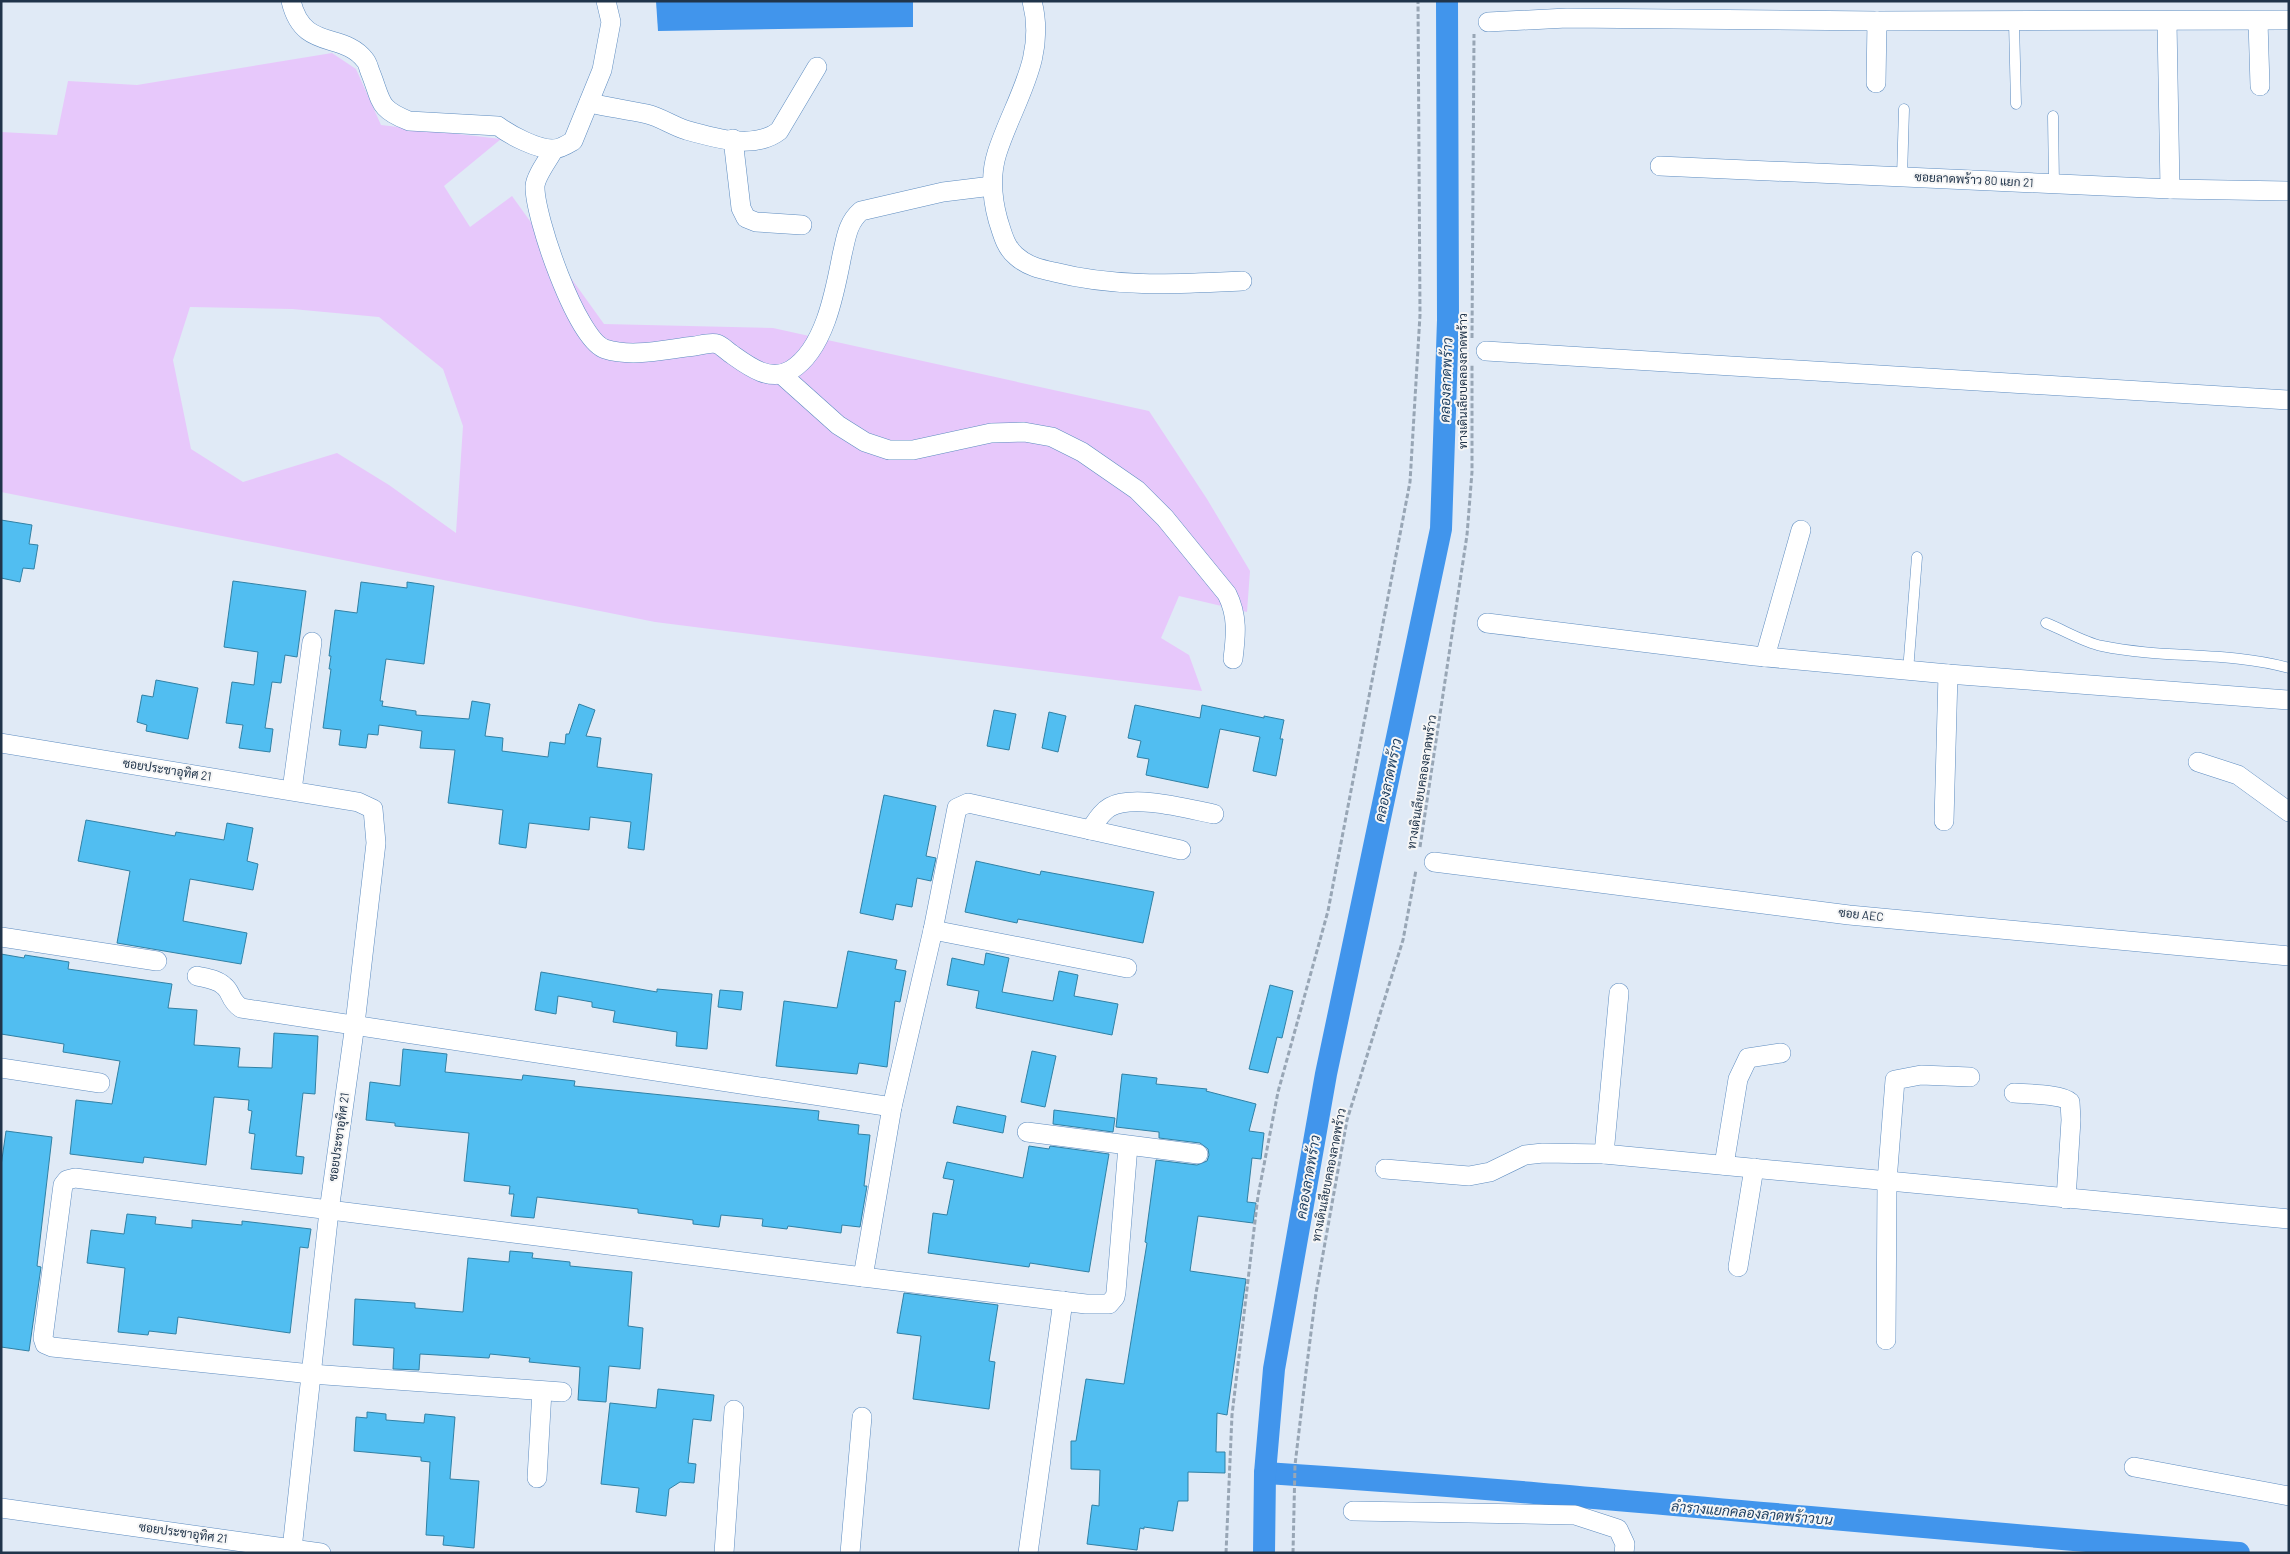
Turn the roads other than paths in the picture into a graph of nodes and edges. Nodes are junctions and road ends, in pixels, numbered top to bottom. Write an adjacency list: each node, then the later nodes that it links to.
1 (291, 1): 18 (street)
2 (606, 1): 13 (street)
3 (1032, 1): 22 (street)
4 (2289, 20): 6 (street)
5 (1877, 21): 7 (street); 9 (street); 11 (street)
6 (2258, 21): 8 (street); 12 (street)
7 (2014, 22): 8 (street); 14 (lane)
8 (2167, 22): 23 (street)
9 (1481, 27)
10 (816, 67): 17 (street)
11 (1876, 84)
12 (2260, 86)
13 (589, 103): 17 (street); 18 (street)
14 (2016, 104)
15 (1904, 109): 20 (lane)
16 (2053, 116): 21 (lane)
17 (733, 139): 25 (street)
18 (554, 149): 28 (street)
19 (1660, 166): 20 (street, ซอยลาดพร้าว 80 แยก 21)
20 (1902, 177): 21 (street, ซอยลาดพร้าว 80 แยก 21)
21 (2054, 184): 23 (street, ซอยลาดพร้าว 80 แยก 21)
22 (992, 186): 26 (street); 28 (street)
23 (2170, 189): 24 (street, ซอยลาดพร้าว 80 แยก 21)
24 (2289, 191)
25 (802, 225)
26 (1242, 281)
27 (1477, 350): 29 (street)
28 (781, 374): 36 (street)
29 (2289, 400)
30 (1801, 530): 35 (street)
31 (1917, 557): 38 (lane)
32 (1487, 623): 35 (street)
33 (2046, 623): 37 (lane)
34 (312, 642): 43 (street)
35 (1765, 657): 38 (street)
36 (1234, 659)
37 (2289, 668)
38 (1908, 671): 39 (street)
39 (1948, 674): 40 (street); 46 (street)
40 (2289, 700)
41 (1, 743): 43 (street, ซอยประชาอุทิศ 21)
42 (2198, 762): 44 (street)
43 (292, 790): 57 (street, ซอยประชาอุทิศ 21)
44 (2289, 812)
45 (1214, 814): 47 (street)
46 (1944, 821)
47 (1090, 830): 48 (street); 50 (street)
48 (1181, 850)
49 (1424, 860): 52 (street, ซอย AEC)
50 (932, 930): 54 (street); 63 (street)
51 (1, 937): 53 (street)
52 (2289, 956)
53 (157, 962)
54 (1127, 968)
55 (197, 976): 57 (street)
56 (1619, 993): 67 (street)
57 (355, 1024): 63 (street); 73 (street, ซอยประชาอุทิศ 21)
58 (1781, 1053): 68 (street)
59 (1, 1068): 61 (street)
60 (1970, 1077): 71 (street)
61 (100, 1083)
62 (2014, 1093): 72 (street)
63 (892, 1107): 76 (street)
64 (1027, 1132): 65 (street)
65 (1128, 1146): 66 (street); 77 (street)
66 (1198, 1154)
67 (1604, 1154): 68 (street); 70 (street)
68 (1724, 1165): 69 (street)
69 (1754, 1168): 71 (street); 75 (street)
70 (1384, 1169)
71 (1887, 1181): 72 (street); 78 (street)
72 (2066, 1199): 74 (street)
73 (329, 1210): 76 (street); 79 (street, ซอยประชาอุทิศ 21); 79 (street)
74 (2289, 1219)
75 (1738, 1267)
76 (863, 1277): 77 (street)
77 (1063, 1301): 93 (street)
78 (1886, 1340)
79 (311, 1374): 80 (street); 89 (street, ซอยประชาอุทิศ 21)
80 (542, 1391): 81 (street); 85 (street)
81 (562, 1392)
82 (734, 1410): 91 (street)
83 (862, 1417): 92 (street)
84 (2134, 1467): 86 (street)
85 (537, 1478)
86 (2289, 1496)
87 (1, 1508): 89 (street, ซอยประชาอุทิศ 21)
88 (1353, 1511): 94 (street)
89 (292, 1549): 90 (street)
90 (320, 1553)
91 (724, 1553)
92 (850, 1553)
93 (1028, 1553)
94 (1624, 1553)

